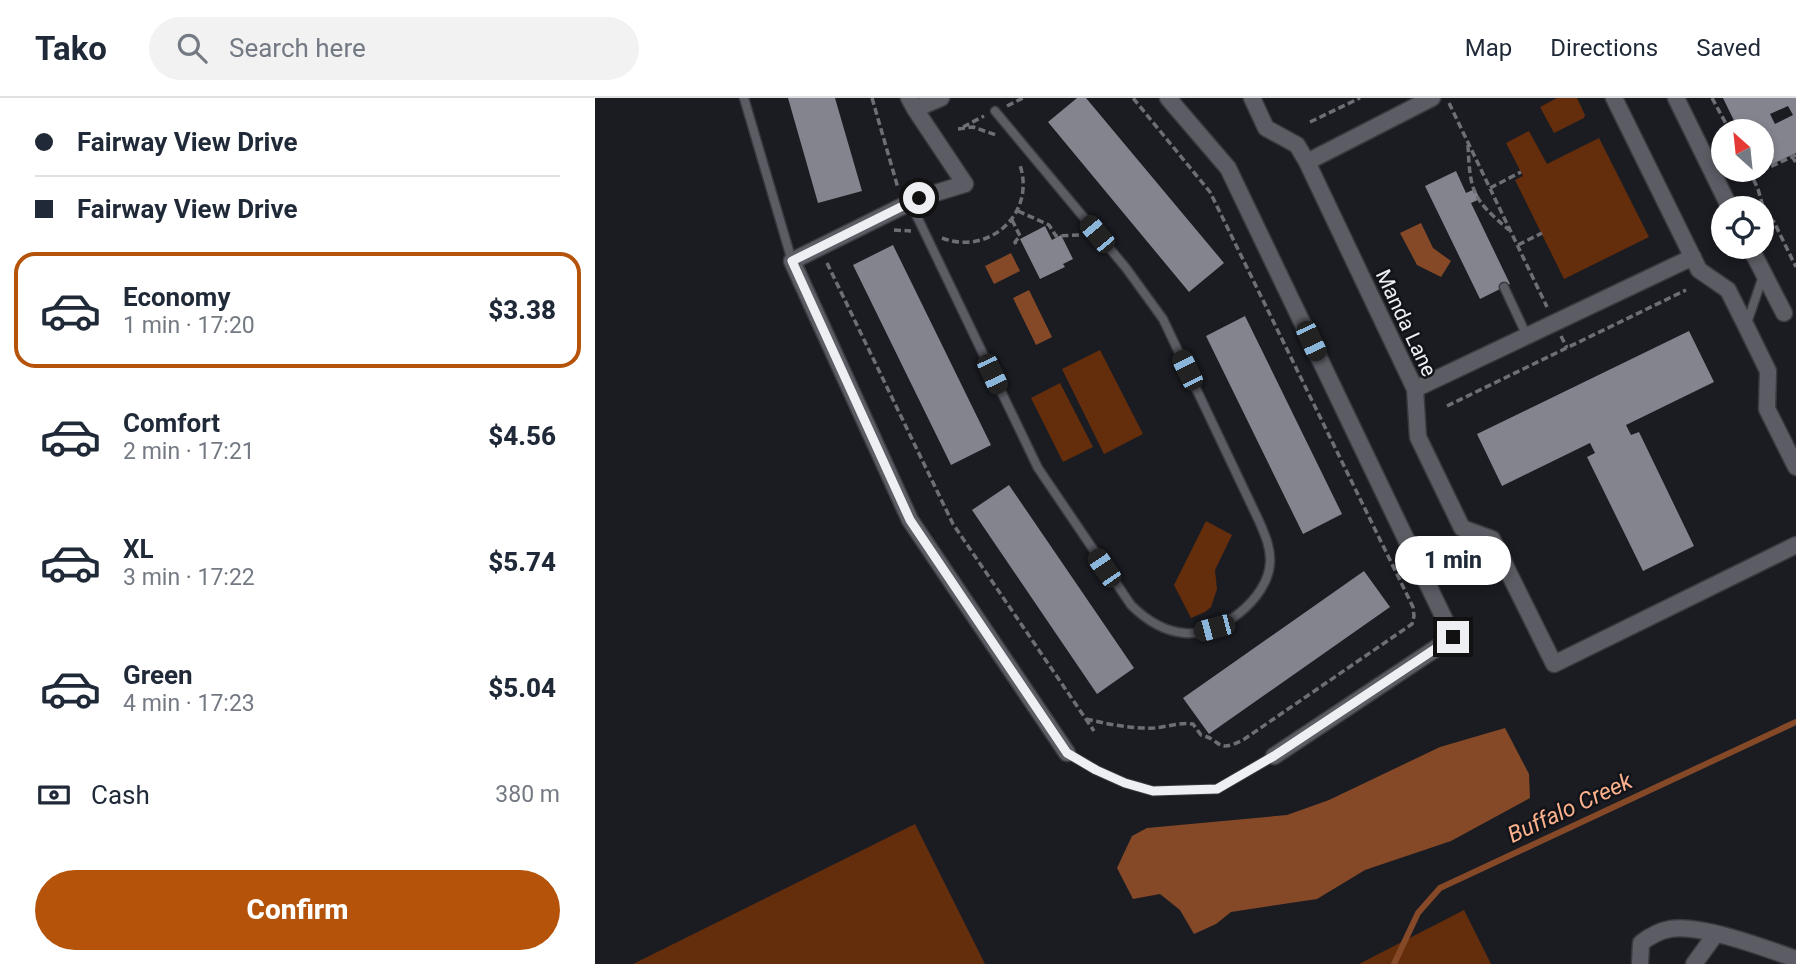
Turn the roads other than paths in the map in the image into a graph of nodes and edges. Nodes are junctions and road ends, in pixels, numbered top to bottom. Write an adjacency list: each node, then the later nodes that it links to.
1 (744, 98): 15 (lane)
2 (941, 98): 8 (street)
3 (1168, 98): 25 (street)
4 (1252, 98): 10 (street, Manda Lane)
5 (1432, 98): 10 (street)
6 (1614, 98): 13 (street)
7 (1675, 98): 11 (street)
8 (912, 104): 12 (street)
9 (995, 111): 12 (lane)
10 (1307, 162): 21 (street, Manda Lane)
11 (1724, 196)
12 (906, 204): 15 (street)
13 (1693, 257): 19 (street); 20 (street)
14 (1756, 259): 16 (street)
15 (792, 261): 24 (street)
16 (1764, 274): 18 (street); 19 (lane)
17 (1504, 287): 20 (lane)
18 (1784, 313)
19 (1746, 326): 22 (street)
20 (1527, 336): 21 (street)
21 (1415, 389): 23 (street, Manda Lane)
22 (1796, 467)
23 (1796, 545)
24 (1067, 753): 25 (lane)
25 (1274, 756)
26 (1715, 935): 27 (street); 28 (street); 29 (street)
27 (1796, 959)
28 (1640, 964)
29 (1694, 964)

